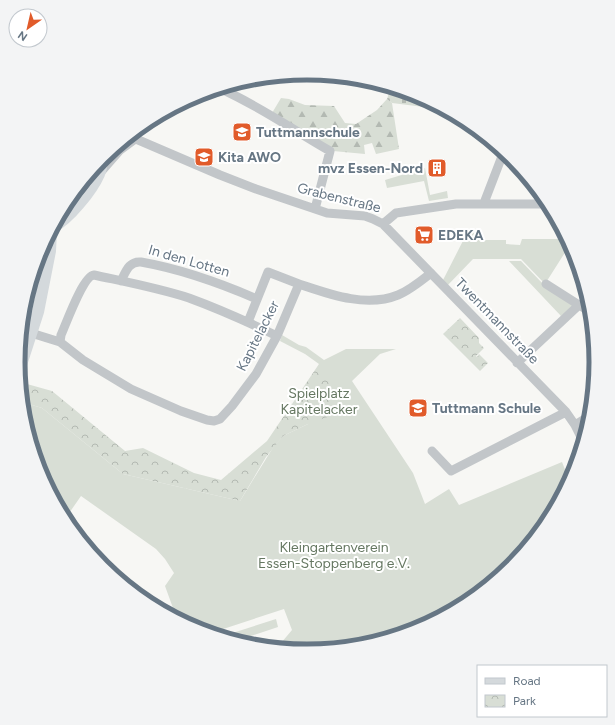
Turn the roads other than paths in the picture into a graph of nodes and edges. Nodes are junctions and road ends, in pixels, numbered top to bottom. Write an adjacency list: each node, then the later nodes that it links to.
1 (227, 92): 7 (street)
2 (135, 139): 7 (street, Grabenstraße)
3 (502, 158): 5 (street)
4 (94, 178): 8 (main road)
5 (484, 203): 6 (street, Grabenstraße); 9 (street, Grabenstraße)
6 (541, 204)
7 (315, 209): 9 (street, Grabenstraße)
8 (63, 220)
9 (383, 224): 11 (street, Twentmannstraße)
10 (46, 257): 19 (main road)
11 (431, 273): 13 (street); 23 (street, Twentmannstraße)
12 (121, 281): 15 (street, In den Lotten); 18 (street); 21 (street)
13 (299, 284): 15 (street); 20 (street, Kapitelacker)
14 (546, 284): 16 (street)
15 (257, 299): 18 (street)
16 (578, 304): 17 (street); 23 (street)
17 (585, 309)
18 (248, 322): 20 (street)
19 (31, 333): 21 (street, Kapitelacker); 22 (main road)
20 (277, 336): 21 (street, Kapitelacker)
21 (60, 342)
22 (26, 350)
23 (518, 363): 24 (street, Twentmannstraße)
24 (566, 412): 26 (street, Twentmannstraße); 28 (street)
25 (584, 420): 26 (street)
26 (575, 424): 27 (street, Twentmannstraße)
27 (580, 435)
28 (432, 451)

